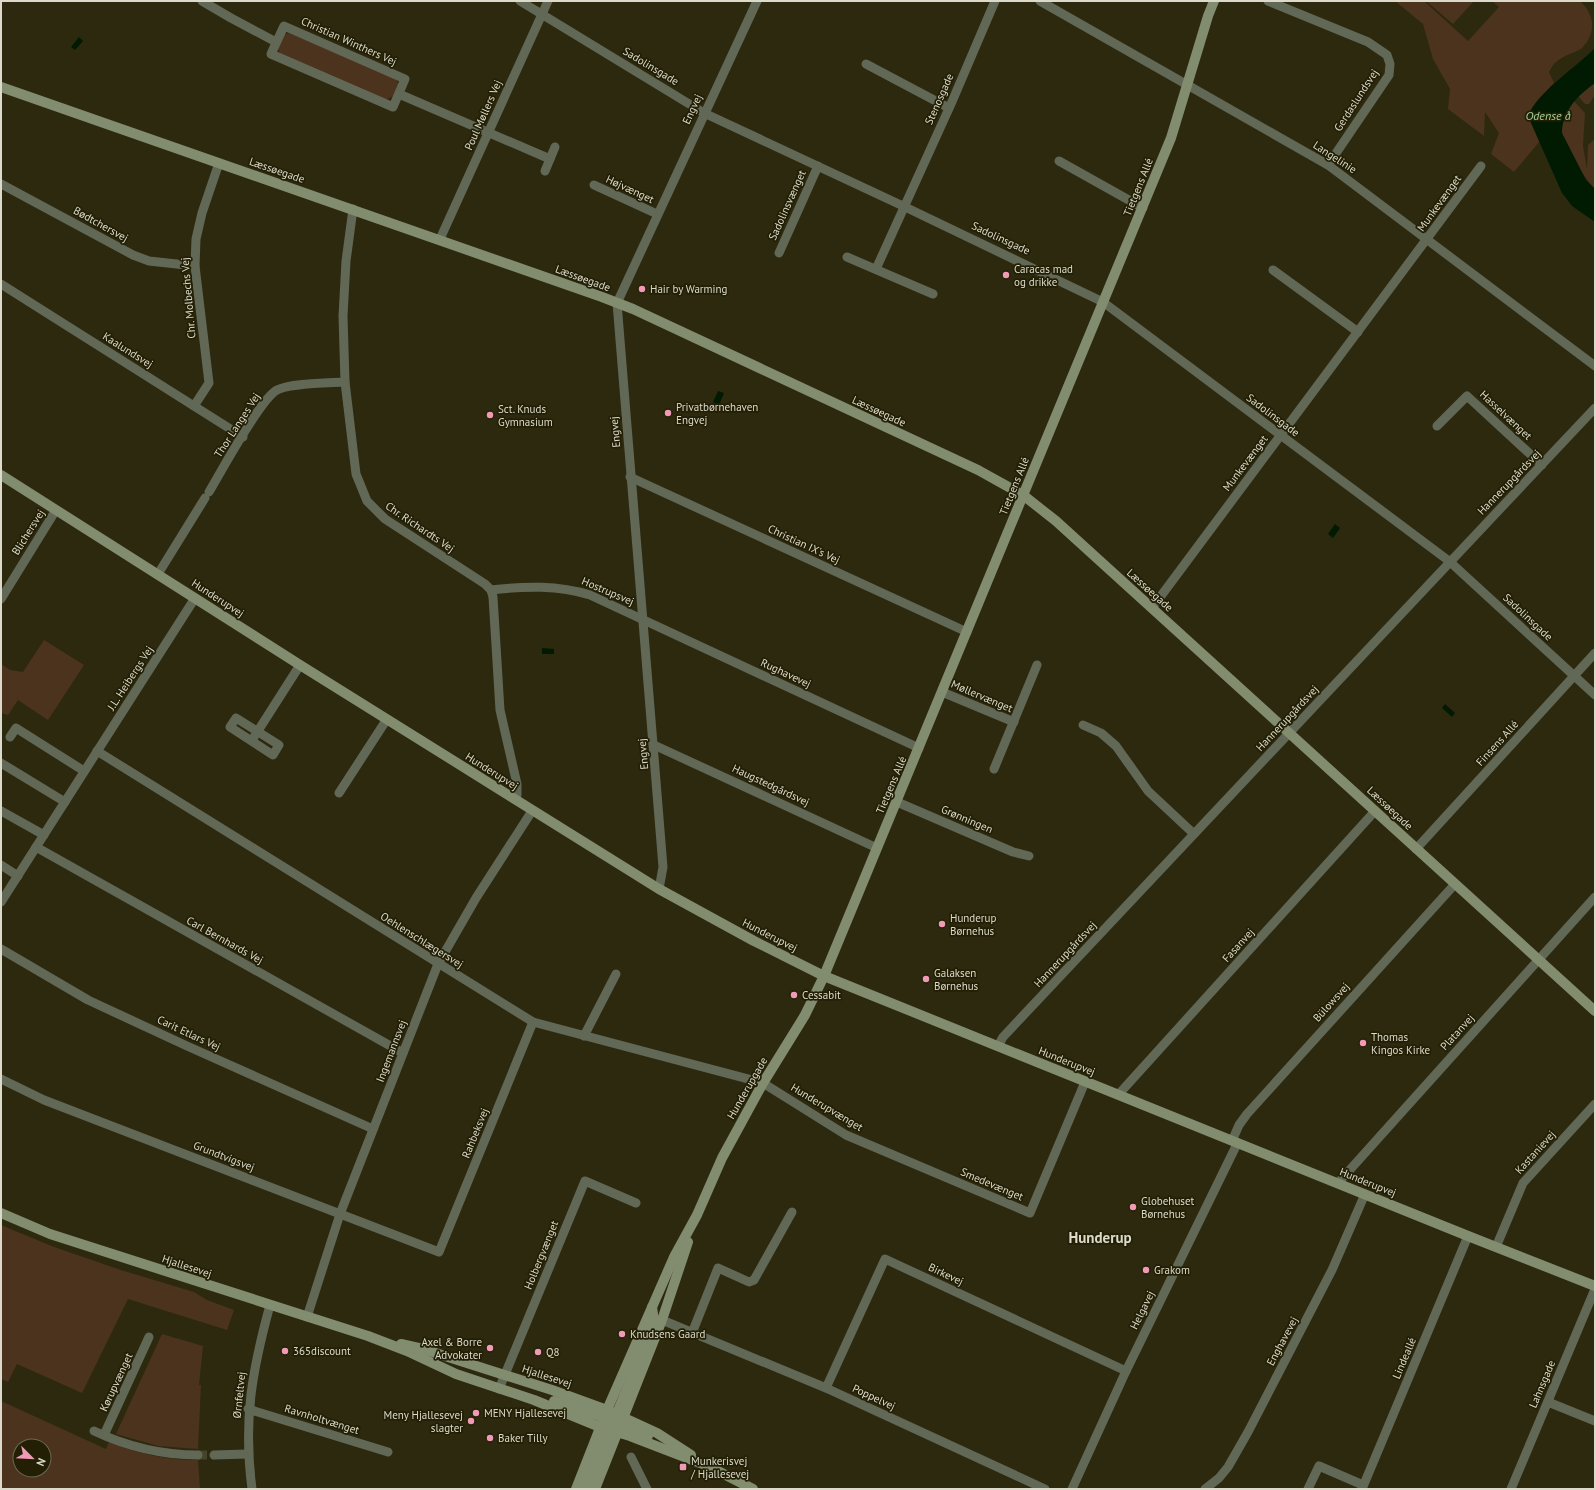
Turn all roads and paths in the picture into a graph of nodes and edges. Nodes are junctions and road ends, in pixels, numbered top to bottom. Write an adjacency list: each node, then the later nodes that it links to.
1 (202, 1): 10 (street)
2 (520, 1): 9 (street, Sadolinsgade)
3 (548, 1): 9 (street, Poul Møllers Vej)
4 (757, 1): 16 (street, Engvej)
5 (995, 1): 15 (street, Stenosgade)
6 (1040, 1): 12 (street, Langelinie)
7 (1214, 1): 12 (street, Tietgens Allé)
8 (1268, 1): 22 (street, Gerdaslundsvej)
9 (542, 14): 16 (street, Sadolinsgade); 17 (street, Poul Møllers Vej)
10 (276, 42): 14 (street); 14 (street, Christian Winthers Vej)
11 (866, 64): 15 (street)
12 (1188, 86): 22 (street, Langelinie); 29 (street, Tietgens Allé)
13 (1, 87): 21 (street, Læssøegade)
14 (399, 94): 17 (street)
15 (949, 108): 28 (street, Stenosgade)
16 (704, 113): 23 (street, Sadolinsgade); 31 (street, Engvej)
17 (488, 132): 19 (street); 32 (street, Poul Møllers Vej)
18 (555, 147): 19 (street)
19 (550, 159): 25 (street)
20 (1059, 161): 29 (street)
21 (219, 163): 30 (street, Læssøegade); 36 (street, Chr. Molbechs Vej)
22 (1328, 165): 33 (street, Langelinie)
23 (818, 166): 28 (street, Sadolinsgade); 34 (street, Sadolinsvænget)
24 (1481, 166): 33 (street, Munkevænget)
25 (545, 171)
26 (1, 184): 36 (street, Bødtchersvej)
27 (594, 185): 31 (street, Højvænget)
28 (903, 206): 37 (street); 41 (street, Sadolinsgade)
29 (1143, 208): 41 (street, Tietgens Allé)
30 (353, 209): 32 (street, Læssøegade); 45 (street, Chr. Richardts Vej)
31 (657, 214): 42 (street, Engvej)
32 (440, 239): 42 (street, Læssøegade)
33 (1427, 239): 43 (street, Munkevænget); 44 (street, Langelinie)
34 (779, 253)
35 (848, 257): 37 (street)
36 (195, 266): 46 (street, Chr. Molbechs Vej)
37 (876, 269): 40 (street)
38 (1273, 270): 43 (street)
39 (1, 284): 46 (street, Kaalundsvej)
40 (933, 294)
41 (1103, 302): 49 (street, Sadolinsgade); 54 (street, Tietgens Allé)
42 (617, 303): 53 (street, Engvej); 54 (street, Læssøegade)
43 (1358, 332): 49 (street, Munkevænget)
44 (1595, 366)
45 (345, 382): 50 (street, Thor Langes Vej); 59 (street, Chr. Richardts Vej)
46 (194, 406): 50 (street, Kaalundsvej)
47 (1595, 408): 51 (street, Hannerupgårdsvej)
48 (1437, 426): 51 (street, Hasselvænget)
49 (1280, 436): 56 (street, Sadolinsgade); 62 (street, Munkevænget)
50 (243, 437): 57 (street, Thor Langes Vej)
51 (1542, 465): 56 (street, Hannerupgårdsvej)
52 (1, 475): 55 (street, Hunderupvej)
53 (630, 477): 63 (street, Engvej); 64 (street, Christian IX's Vej)
54 (1023, 496): 62 (street, Læssøegade); 64 (street, Tietgens Allé)
55 (56, 510): 57 (street, Hunderupvej); 58 (street, Blichersvej)
56 (1449, 561): 68 (street, Sadolinsgade); 75 (street, Hannerupgårdsvej)
57 (158, 574): 60 (street, Hunderupvej)
58 (5, 584): 61 (street, Blichersvej)
59 (491, 590): 63 (street, Hostrupsvej); 85 (street)
60 (195, 598): 66 (street, Hunderupvej); 80 (street, J.L. Heibergs Vej)
61 (1, 599)
62 (1152, 608): 75 (street, Læssøegade)
63 (642, 619): 78 (street, Engvej); 79 (street, Rughavevej)
64 (967, 632): 69 (street, Tietgens Allé)
65 (1595, 654): 68 (street, Finsens Allé)
66 (300, 665): 71 (street, Hunderupvej); 74 (street)
67 (1037, 665): 72 (street, Møllervænget)
68 (1574, 676): 70 (street, Sadolinsgade); 95 (street, Finsens Allé)
69 (942, 692): 72 (street, Møllervænget); 79 (street, Tietgens Allé)
70 (1595, 695)
71 (387, 720): 84 (street); 85 (street, Hunderupvej)
72 (1014, 722): 82 (street, Møllervænget)
73 (1083, 724): 91 (street)
74 (258, 732): 77 (street); 77 (street); 77 (street)
75 (1289, 732): 90 (street, Læssøegade); 91 (street, Hannerupgårdsvej)
76 (10, 737): 83 (street)
77 (252, 741)
78 (654, 745): 94 (street, Haugstedgårdsvej); 100 (street, Engvej)
79 (919, 748): 87 (street, Tietgens Allé)
80 (98, 751): 83 (street, J.L. Heibergs Vej); 105 (street, Oehlenschlægersvej)
81 (1, 763): 86 (street)
82 (994, 769)
83 (84, 771): 86 (street, J.L. Heibergs Vej)
84 (339, 793)
85 (514, 799): 89 (street, Hunderupvej)
86 (65, 802): 92 (street, J.L. Heibergs Vej)
87 (897, 802): 94 (street, Tietgens Allé); 96 (street, Grønningen)
88 (1, 810): 92 (street)
89 (532, 811): 100 (street, Hunderupvej); 105 (street, Ingemannsvej)
90 (1375, 811): 95 (street, Læssøegade); 116 (street, Fasanvej)
91 (1194, 834): 111 (street, Hannerupgårdsvej)
92 (44, 836): 93 (street, J.L. Heibergs Vej)
93 (36, 847): 98 (street, J.L. Heibergs Vej); 112 (street, Carl Bernhards Vej)
94 (877, 848): 107 (street, Tietgens Allé)
95 (1416, 849): 99 (street, Læssøegade)
96 (1029, 856)
97 (1, 865): 98 (street)
98 (18, 876): 102 (street, J.L. Heibergs Vej)
99 (1455, 884): 104 (street, Læssøegade); 119 (street, Bülowsvej)
100 (659, 889): 107 (street, Hunderupvej)
101 (1595, 897): 104 (street, Platanvej)
102 (1, 902)
103 (1, 949): 118 (street, Carit Etlars Vej)
104 (1539, 960): 108 (street, Læssøegade); 121 (street, Platanvej)
105 (438, 964): 109 (street, Oehlenschlægersvej); 112 (street, Ingemannsvej)
106 (616, 974): 110 (street)
107 (824, 976): 111 (street, Hunderupvej); 115 (street, Hunderupgade)
108 (1595, 1011)
109 (533, 1022): 110 (street, Oehlenschlægersvej); 130 (street, Rahbeksvej)
110 (584, 1036): 115 (street, Oehlenschlægersvej)
111 (998, 1046): 114 (street, Hunderupvej)
112 (403, 1054): 118 (street, Ingemannsvej)
113 (1, 1079): 126 (street, Grundtvigsvej)
114 (1085, 1082): 116 (street, Hunderupvej); 120 (street, Smedevænget)
115 (763, 1083): 120 (street, Hunderupvænget); 127 (street, Hunderupgade)
116 (1118, 1095): 119 (street, Hunderupvej)
117 (1595, 1104): 129 (street, Kastanievej)
118 (373, 1129): 126 (street, Ingemannsvej)
119 (1235, 1142): 121 (street, Hunderupvej); 139 (street, Helgavej)
120 (880, 1149)
121 (1338, 1183): 122 (street, Hunderupvej)
122 (1365, 1194): 128 (street, Hunderupvej); 164 (street, Enghavevej)
123 (636, 1202): 140 (street, Holbergvænget)
124 (1, 1212): 133 (street, Hjallesevej)
125 (792, 1212): 136 (street)
126 (340, 1214): 130 (street, Grundtvigsvej); 134 (street, Ingemannsvej)
127 (697, 1215): 135 (street, Hunderupgade); 145 (street, Hunderupgade)
128 (1468, 1236): 129 (street, Hunderupvej); 155 (street, Lindeallé)
129 (1496, 1247): 131 (street, Hunderupvej)
130 (440, 1252)
131 (1595, 1286)
132 (1595, 1289): 143 (street, Lahnsgade)
133 (270, 1305): 134 (street, Hjallesevej); 144 (street, Ørnfeltvej)
134 (307, 1317): 137 (street, Hjallesevej)
135 (662, 1320): 136 (street, Poppelvej); 145 (street, Hunderupgade)
136 (692, 1333): 141 (street, Poppelvej)
137 (368, 1336): 140 (street, Hjallesevej); 142 (street, Hjallesevej)
138 (149, 1338): 148 (street, Kørupvænget)
139 (1126, 1371): 141 (street, Birkevej); 163 (street, Helgavej)
140 (505, 1375): 142 (street, Holbergvænget); 145 (street, Hjallesevej)
141 (826, 1388): 162 (street, Poppelvej)
142 (504, 1390): 145 (street, Hjallesevej)
143 (1548, 1402): 146 (street); 166 (street, Lahnsgade)
144 (248, 1409): 149 (street, Ravnholtvænget); 150 (street, Ørnfeltvej)
145 (613, 1421): 154 (street, Hjallesevej); 154 (street, Hjallesevej); 157 (street); 158 (street); 159 (street)
146 (1595, 1421)
147 (94, 1430): 148 (street)
148 (104, 1436): 151 (street)
149 (388, 1452)
150 (247, 1454): 152 (street); 156 (street, Ørnfeltvej)
151 (198, 1455)
152 (214, 1455)
153 (631, 1457): 160 (street)
154 (708, 1466): 161 (street, Hjallesevej)
155 (1362, 1487): 165 (street)
156 (252, 1489)
157 (576, 1489)
158 (586, 1489)
159 (595, 1489)
160 (647, 1489)
161 (753, 1489)
162 (1044, 1489)
163 (1072, 1489)
164 (1205, 1489)
165 (1308, 1489)
166 (1511, 1489)

